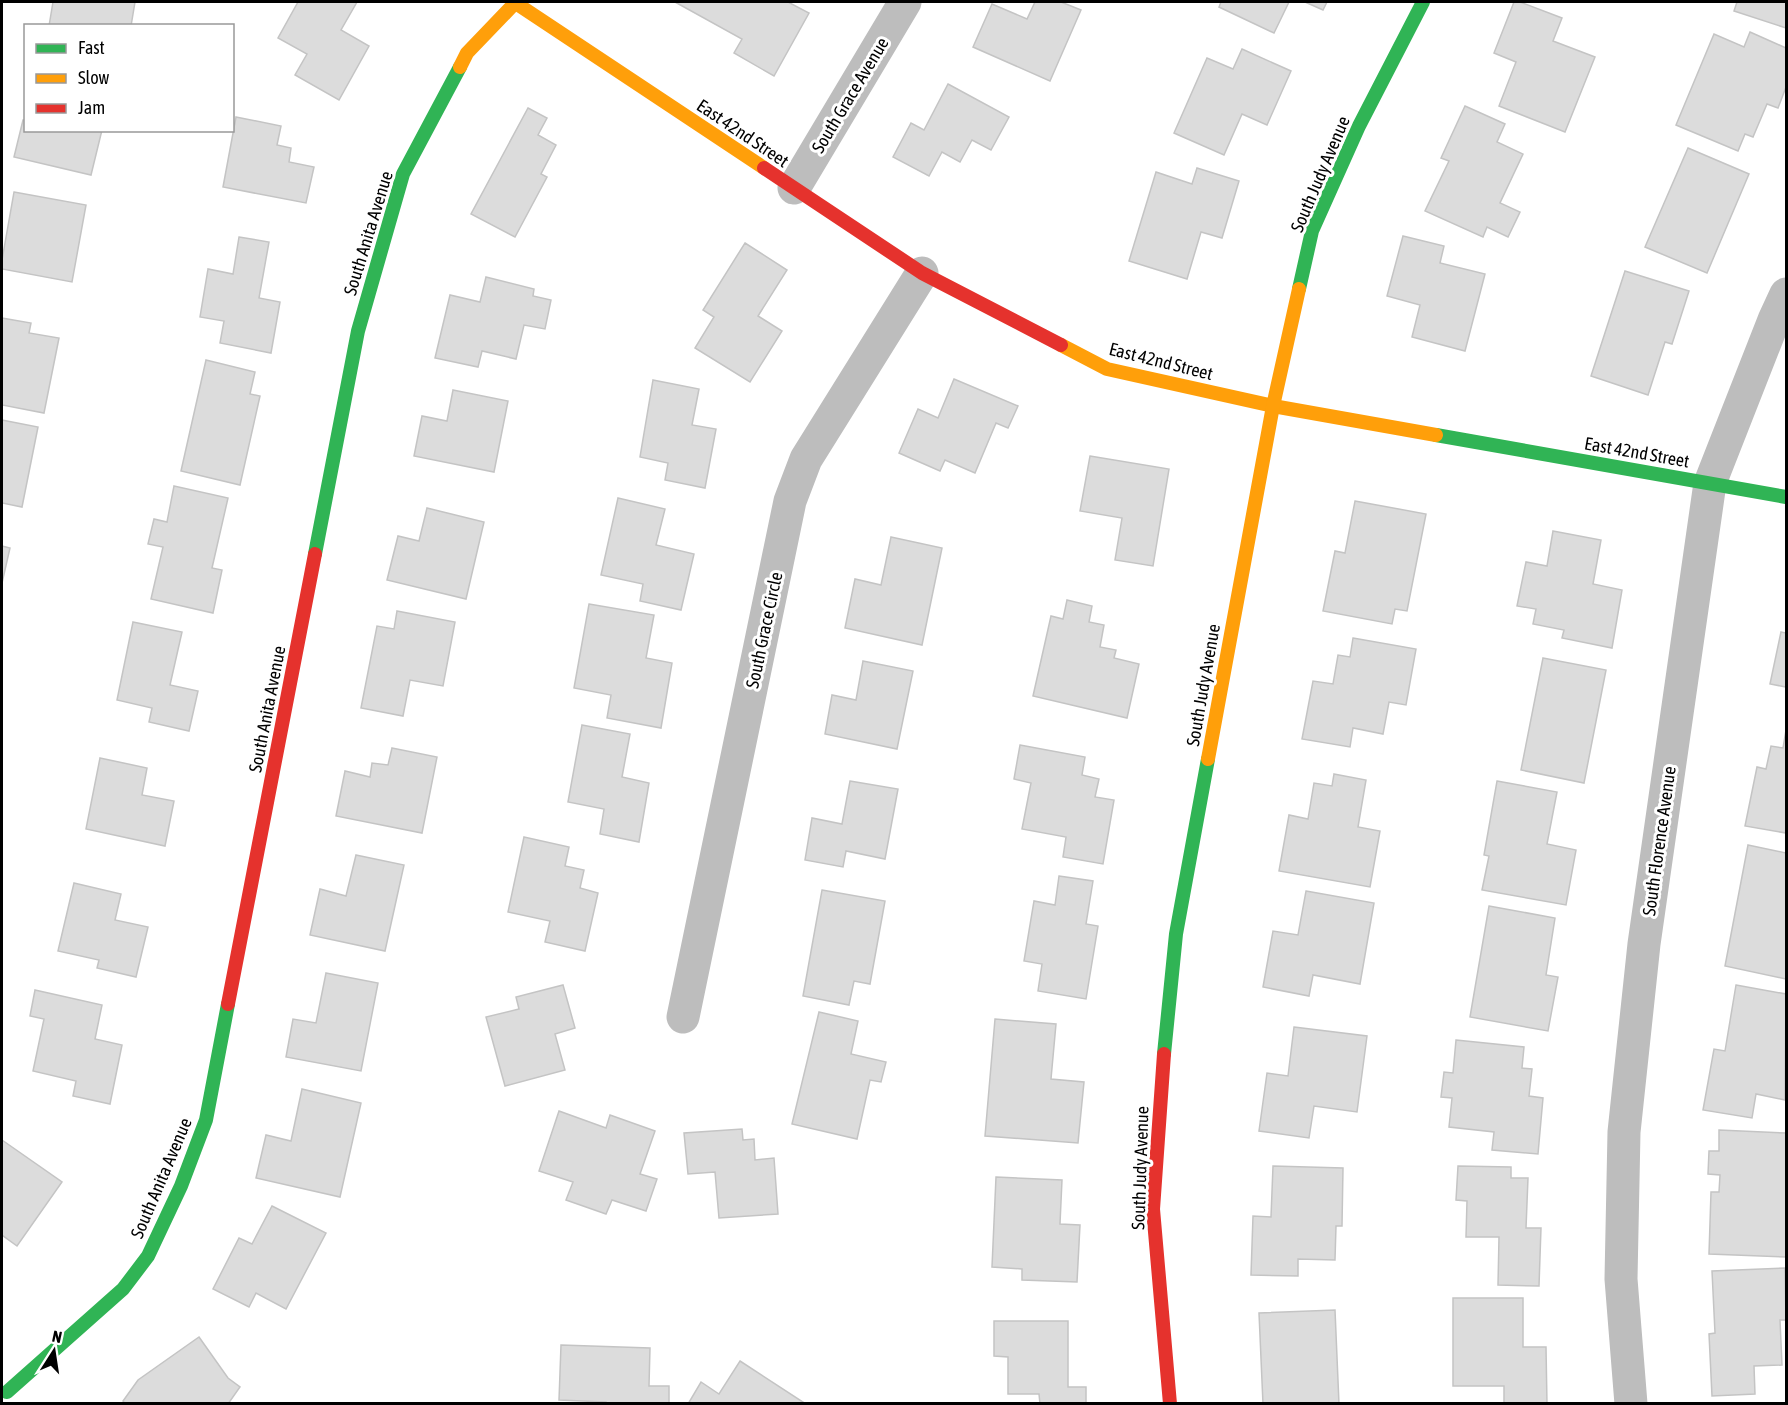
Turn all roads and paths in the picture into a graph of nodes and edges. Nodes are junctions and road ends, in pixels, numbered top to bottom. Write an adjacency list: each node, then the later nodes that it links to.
1 (515, 2): 4 (street, East 42nd Street); 11 (street, South Anita Avenue)
2 (905, 2): 4 (street, South Grace Avenue)
3 (1423, 2): 7 (street, South Judy Avenue)
4 (794, 188): 5 (street, East 42nd Street)
5 (922, 273): 7 (street, East 42nd Street); 10 (street, South Grace Circle)
6 (1786, 294): 8 (street, South Florence Avenue)
7 (1273, 406): 8 (street, East 42nd Street); 12 (street, South Judy Avenue)
8 (1710, 483): 9 (street, East 42nd Street); 13 (street, South Florence Avenue)
9 (1786, 497)
10 (682, 1017)
11 (8, 1393)
12 (1170, 1404)
13 (1630, 1404)

